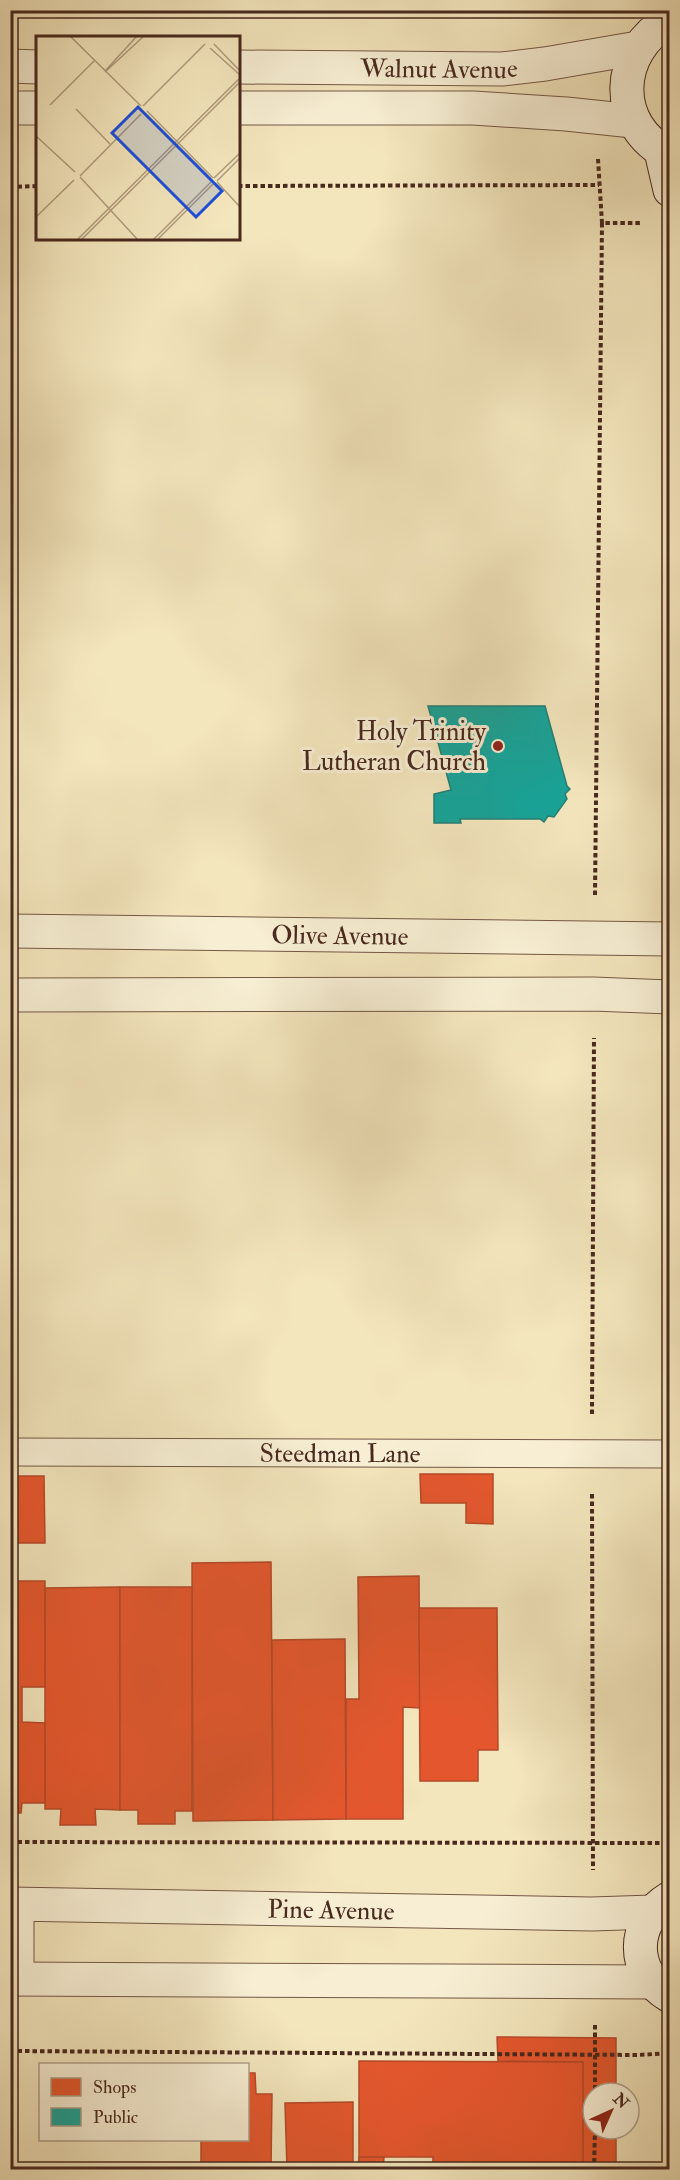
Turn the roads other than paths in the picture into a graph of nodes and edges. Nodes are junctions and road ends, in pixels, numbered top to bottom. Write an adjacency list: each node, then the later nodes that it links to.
1 (669, 17): 2 (street)
2 (638, 48): 5 (street, Walnut Avenue); 9 (street)
3 (10, 66): 4 (street)
4 (36, 67)
5 (240, 68)
6 (10, 108): 7 (street)
7 (36, 108)
8 (240, 108): 9 (street, Walnut Avenue)
9 (633, 121): 10 (street)
10 (665, 153): 11 (street)
11 (669, 190)
12 (10, 931): 13 (street, Olive Avenue)
13 (669, 939)
14 (10, 995): 15 (street)
15 (669, 997)
16 (10, 1452): 17 (lane, Steedman Lane)
17 (669, 1454)
18 (14, 1904): 19 (street, Pine Avenue); 20 (street)
19 (661, 1905): 21 (street)
20 (14, 1979): 21 (street)
21 (664, 1995)

